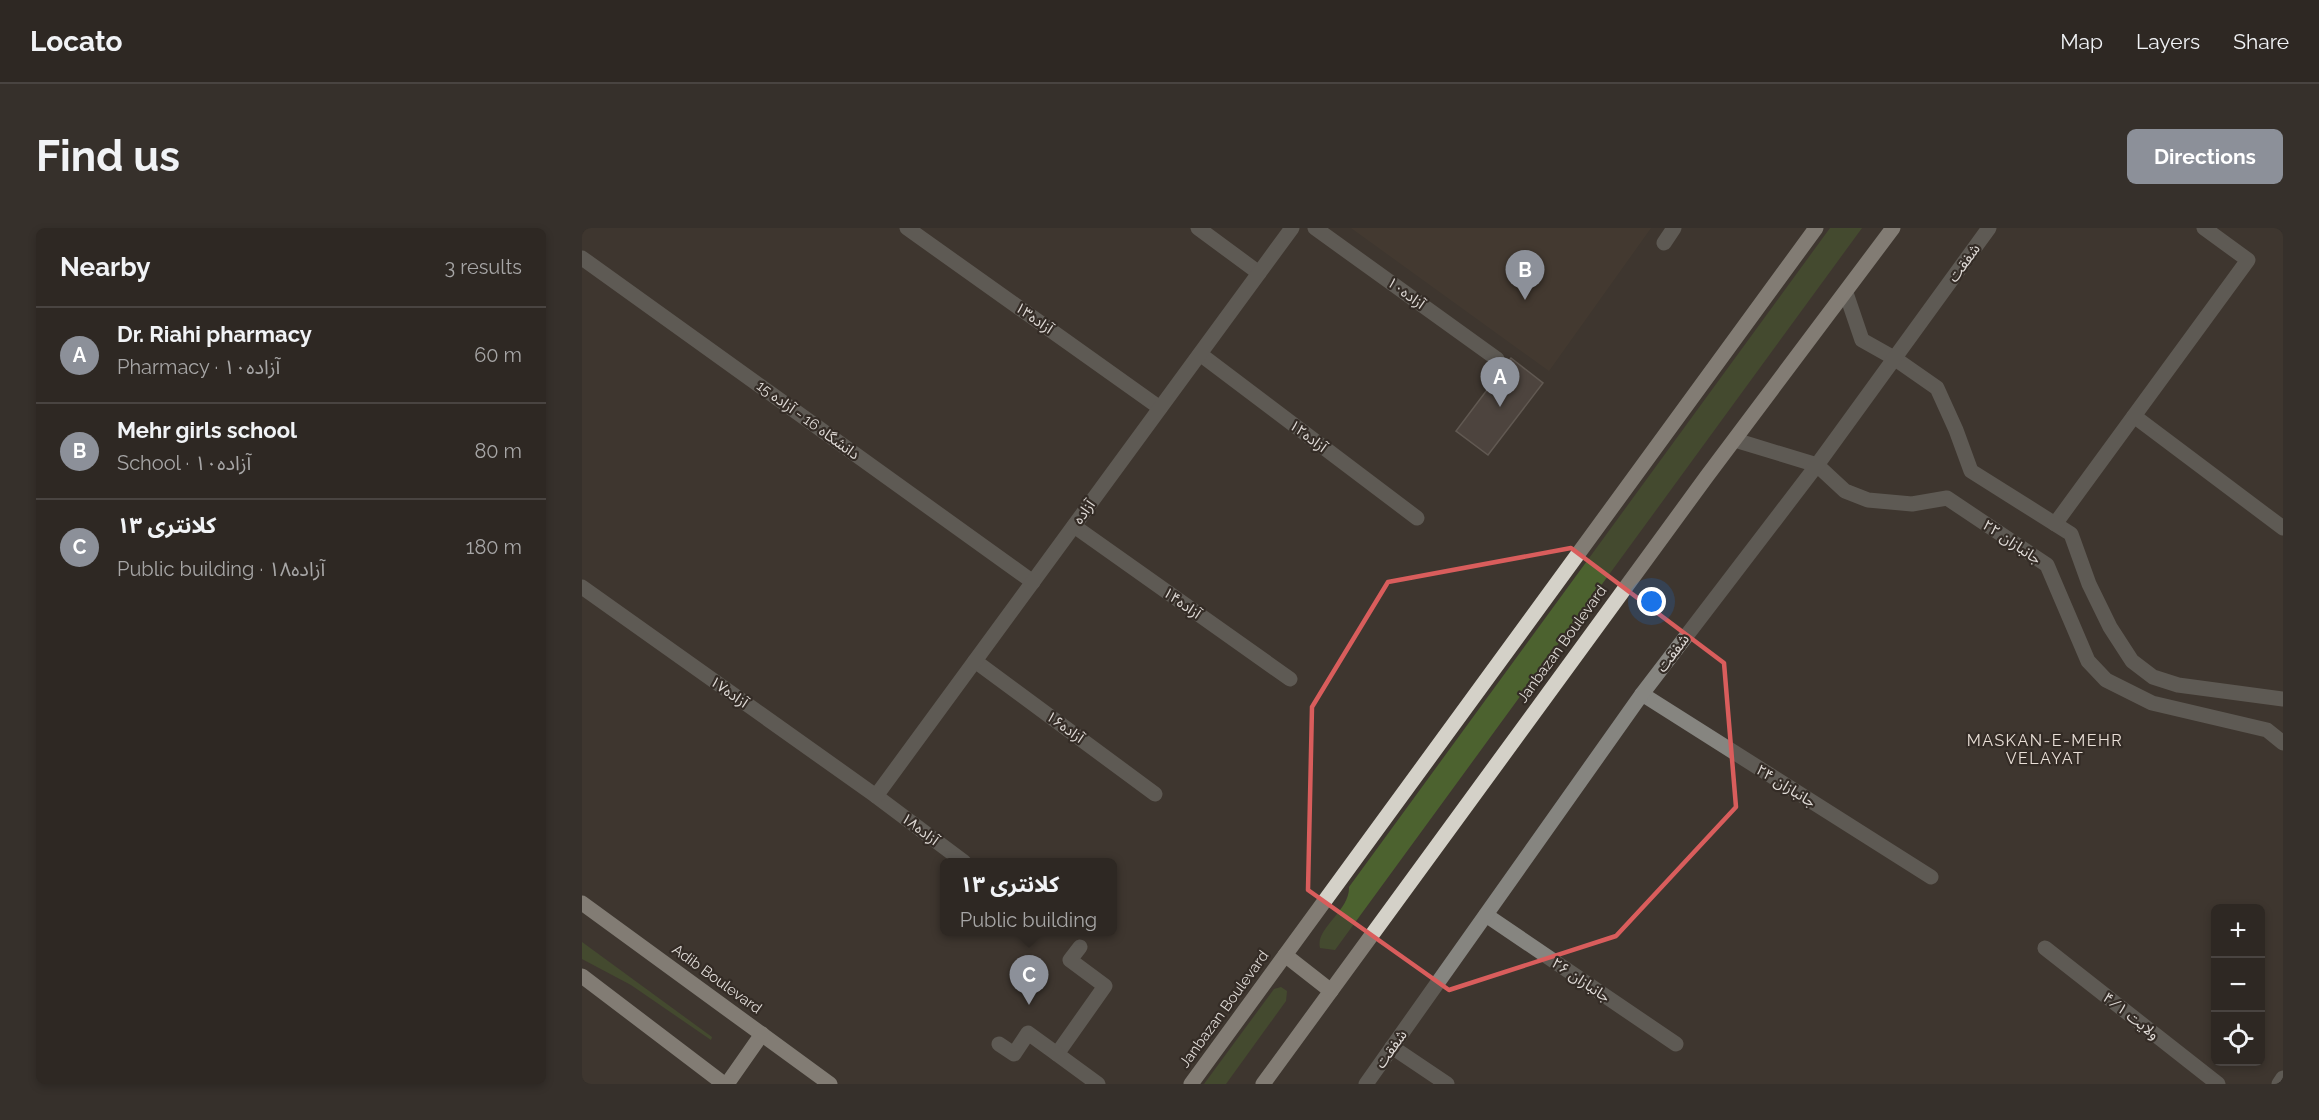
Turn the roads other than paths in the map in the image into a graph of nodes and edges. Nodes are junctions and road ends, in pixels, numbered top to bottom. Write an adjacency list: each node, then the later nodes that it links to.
1 (907, 228): 17 (street, آزاده۱۳)
2 (1198, 228): 12 (street)
3 (1292, 228): 12 (street, آزاده)
4 (1315, 228): 15 (street, آزاده۱۰)
5 (1674, 228): 10 (street)
6 (1816, 228): 40 (main road, Janbazan Boulevard)
7 (1893, 228): 13 (main road, Janbazan Boulevard)
8 (1989, 228): 16 (street, شفقت)
9 (2204, 228): 18 (street)
10 (1664, 243)
11 (582, 258): 25 (street, دانشگاه 16 - آزاده 15)
12 (1259, 273): 14 (street, آزاده)
13 (1846, 293): 16 (street); 19 (main road, Janbazan Boulevard)
14 (1200, 354): 17 (street, آزاده); 21 (street, آزاده۱۲)
15 (1497, 358)
16 (1894, 358): 20 (street, شفقت); 22 (street)
17 (1160, 408): 23 (street, آزاده)
18 (2134, 416): 22 (street); 24 (street)
19 (1735, 440): 20 (street, جانبازان ۲۲); 42 (main road, Janbazan Boulevard)
20 (1816, 465): 29 (street, شفقت); 31 (street, جانبازان ۲۲)
21 (1417, 518)
22 (2055, 524): 30 (street)
23 (1074, 526): 25 (street, آزاده); 28 (street, آزاده۱۴)
24 (2283, 528)
25 (1033, 582): 27 (street, آزاده)
26 (582, 587): 33 (street, آزاده۱۷)
27 (975, 661): 32 (street, آزاده۱۶); 33 (street, آزاده)
28 (1290, 679)
29 (1642, 694): 35 (street, جانبازان ۲۴); 37 (street, شفقت)
30 (2283, 699)
31 (2283, 743)
32 (1155, 794)
33 (876, 796): 34 (street, آزاده۱۸)
34 (959, 858)
35 (1930, 877)
36 (582, 903): 43 (main road, Adib Boulevard)
37 (1486, 915): 45 (street, جانبازان ۲۶); 46 (street, شفقت)
38 (1080, 947): 47 (street)
39 (2045, 948): 56 (street, ولایت ۴/۱)
40 (1285, 955): 42 (main road); 52 (main road, Janbazan Boulevard)
41 (582, 976): 49 (main road)
42 (1331, 991): 53 (main road, Janbazan Boulevard)
43 (762, 1034): 49 (main road); 50 (main road, Adib Boulevard)
44 (999, 1044): 47 (street)
45 (1676, 1044)
46 (1392, 1047): 54 (street, شفقت); 55 (street)
47 (1057, 1054): 51 (street)
48 (2283, 1078): 57 (street)
49 (726, 1084)
50 (830, 1084)
51 (1098, 1084)
52 (1191, 1084)
53 (1263, 1084)
54 (1366, 1084)
55 (1447, 1084)
56 (2218, 1084)
57 (2279, 1084)

